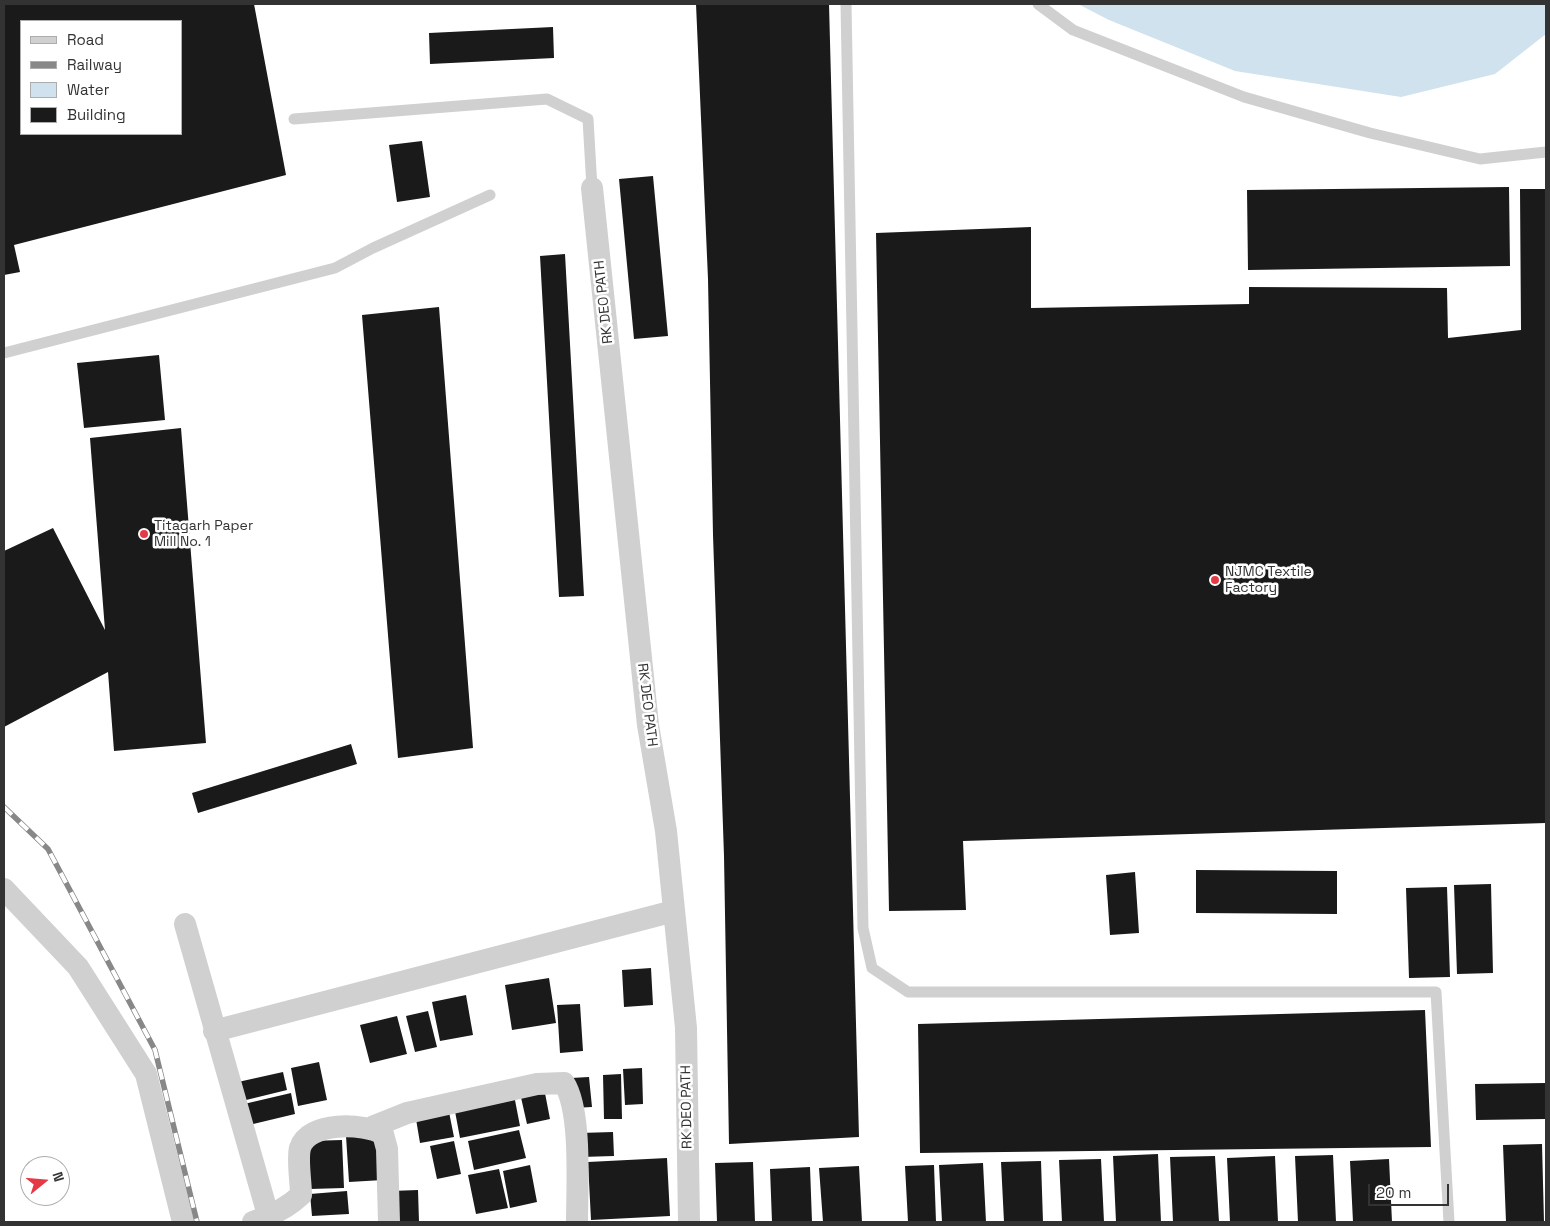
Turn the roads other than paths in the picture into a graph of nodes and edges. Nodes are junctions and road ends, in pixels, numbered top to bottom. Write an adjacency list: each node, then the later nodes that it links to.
1 (846, 4): 18 (lane)
2 (1038, 4): 4 (lane)
3 (294, 119): 5 (lane)
4 (1546, 152)
5 (592, 188): 9 (street, RK DEO PATH)
6 (490, 195): 7 (lane)
7 (4, 353)
8 (4, 889): 14 (street)
9 (674, 911): 11 (street); 17 (street, RK DEO PATH)
10 (186, 924): 11 (street)
11 (214, 1031): 13 (street)
12 (372, 1128): 13 (street); 15 (street); 16 (street)
13 (264, 1221)
14 (183, 1222)
15 (389, 1222)
16 (577, 1222)
17 (689, 1222)
18 (1449, 1222)

